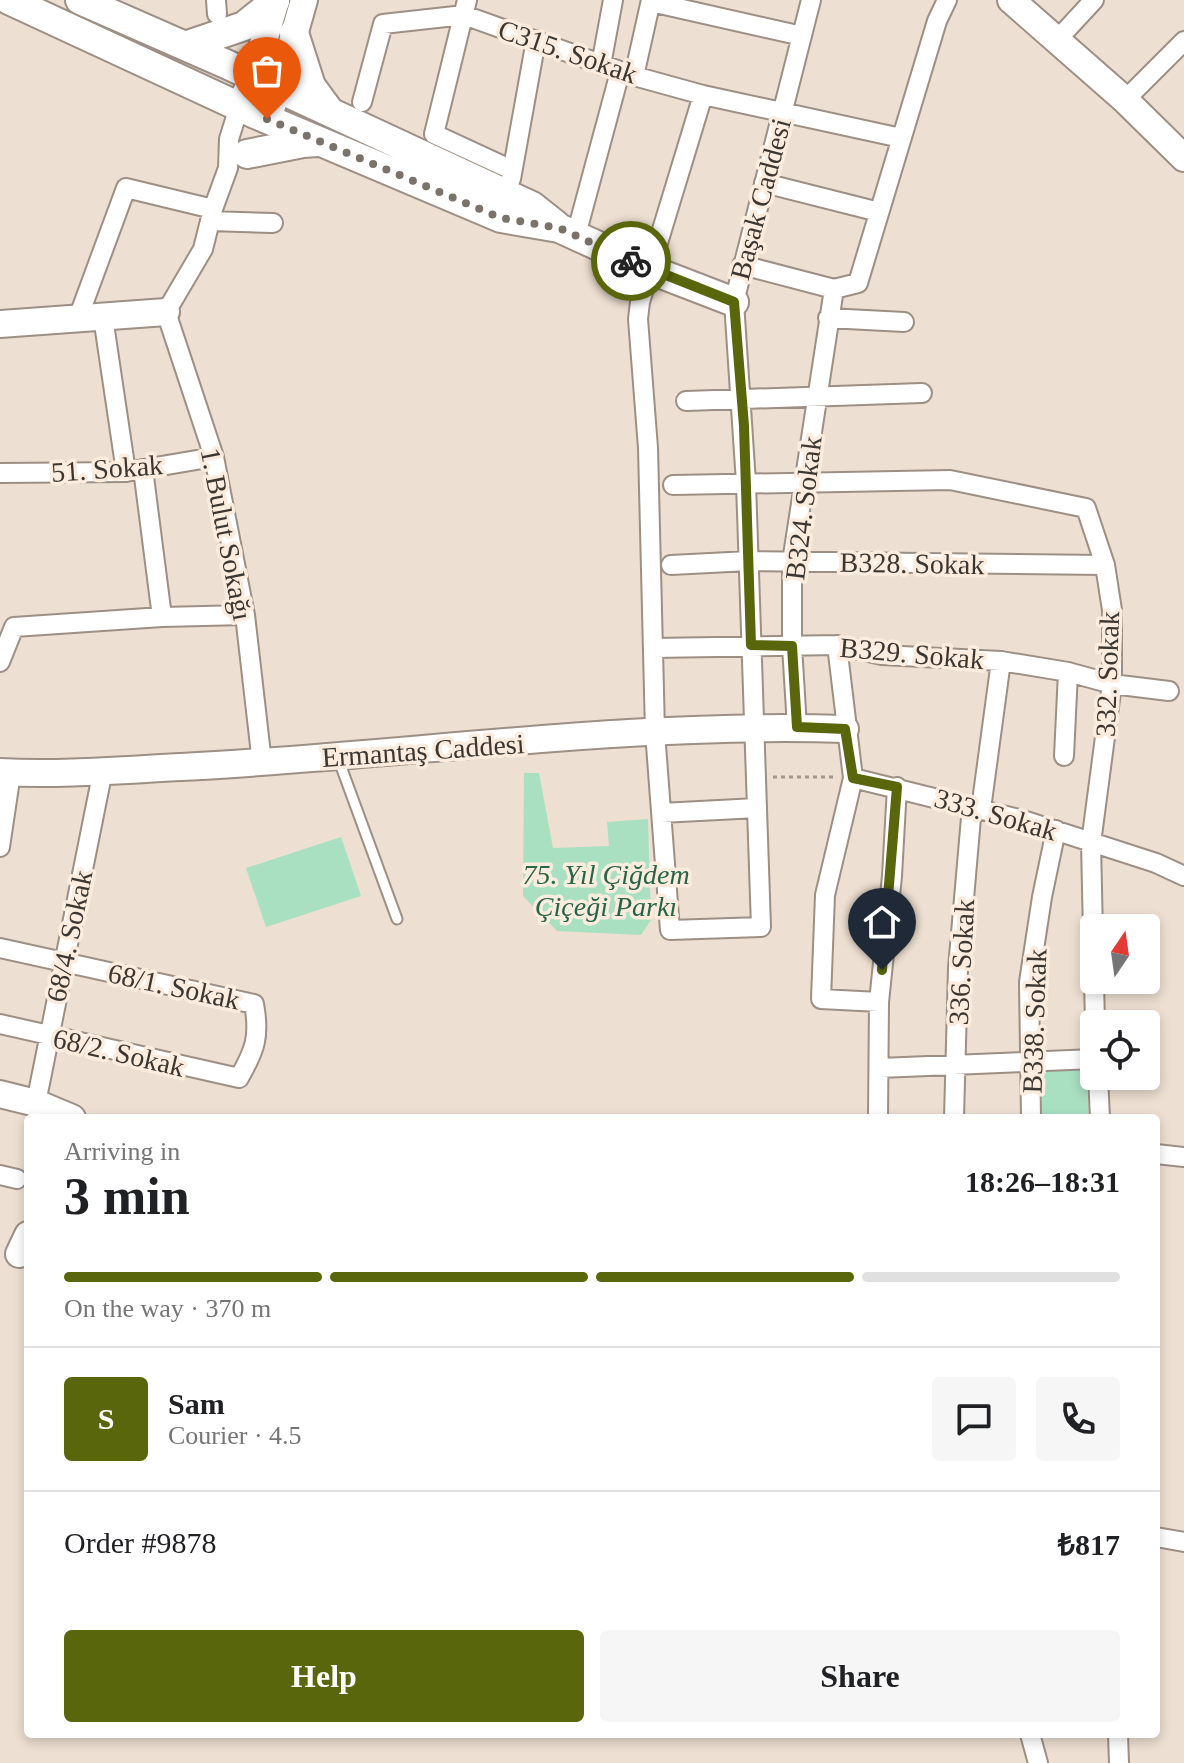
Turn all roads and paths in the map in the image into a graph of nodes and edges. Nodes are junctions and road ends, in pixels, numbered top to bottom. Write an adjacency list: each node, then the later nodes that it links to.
1 (9, 0): 23 (main road)
2 (80, 0): 16 (main road)
3 (276, 0): 16 (main road); 19 (main road)
4 (613, 0): 17 (street)
5 (811, 0): 12 (street, Başak Caddesi)
6 (947, 0): 27 (street)
7 (1011, 0): 14 (main road)
8 (1094, 0): 14 (street)
9 (651, 1): 12 (street); 18 (street)
10 (466, 8): 13 (street, C315. Sokak); 22 (street, C315. Sokak); 31 (street)
11 (298, 19): 19 (main road); 24 (main road)
12 (802, 36): 25 (street, Başak Caddesi)
13 (536, 40): 17 (street, C315. Sokak); 31 (street)
14 (1057, 40): 21 (main road)
15 (1184, 41): 21 (street)
16 (195, 50): 19 (main road)
17 (601, 65): 18 (street, C315. Sokak)
18 (627, 74): 20 (street, C315. Sokak); 36 (street)
19 (266, 83): 23 (main road); 24 (main road); 26 (main road)
20 (703, 95): 25 (street, C315. Sokak); 38 (street)
21 (1125, 100): 29 (main road)
22 (362, 102)
23 (239, 107): 26 (main road); 30 (street)
24 (330, 112): 31 (main road)
25 (783, 112): 27 (street, C315. Sokak); 32 (street, Başak Caddesi)
26 (267, 119): 28 (main road); 30 (street)
27 (901, 138): 33 (street)
28 (321, 142): 30 (main road); 36 (main road)
29 (1182, 153)
30 (238, 161): 34 (street)
31 (510, 182): 36 (main road)
32 (764, 183): 33 (street); 37 (street, Başak Caddesi)
33 (879, 212): 39 (street)
34 (211, 215): 35 (street); 41 (street); 42 (street)
35 (273, 223)
36 (568, 231): 38 (main road)
37 (742, 265): 39 (street); 40 (street, Başak Caddesi)
38 (651, 270): 40 (main road); 65 (street)
39 (834, 289): 43 (street, B324. Sokak)
40 (734, 302): 48 (street, Başak Caddesi)
41 (166, 312): 42 (main road); 50 (street, 1. Bulut Sokağı)
42 (90, 318): 45 (main road); 51 (street)
43 (828, 318): 44 (street); 47 (street, B324. Sokak)
44 (904, 322)
45 (0, 324)
46 (922, 393): 47 (street)
47 (818, 396): 48 (street); 54 (street, B324. Sokak)
48 (742, 397): 49 (street); 53 (street, Başak Caddesi)
49 (686, 401)
50 (214, 457): 51 (street, 51. Sokak); 60 (street, 1. Bulut Sokağı)
51 (134, 471): 52 (street, 51. Sokak); 61 (street)
52 (0, 473)
53 (746, 483): 54 (street); 55 (street); 56 (street, Başak Caddesi)
54 (804, 483): 57 (street, B324. Sokak); 59 (street, 332. Sokak)
55 (673, 485)
56 (749, 561): 57 (street, B328. Sokak); 58 (street, B328. Sokak); 62 (street, Başak Caddesi)
57 (792, 562): 59 (street, B328. Sokak); 64 (street, B324. Sokak)
58 (671, 565)
59 (1105, 565): 69 (street, 332. Sokak)
60 (245, 615): 61 (street); 77 (street, 1. Bulut Sokağı)
61 (162, 617): 67 (street)
62 (751, 645): 64 (street, B329. Sokak); 65 (street, B329. Sokak); 71 (street, Başak Caddesi)
63 (837, 645): 64 (street, B329. Sokak); 66 (street, B329. Sokak); 73 (street)
64 (792, 646): 72 (street, B324. Sokak)
65 (653, 648): 74 (street)
66 (1001, 661): 68 (street, B329. Sokak); 84 (street, 336. Sokak)
67 (0, 662)
68 (1068, 672): 69 (street, B329. Sokak); 75 (street)
69 (1112, 684): 70 (street, B329. Sokak); 87 (street, 332. Sokak)
70 (1169, 691)
71 (754, 727): 72 (main road, Ermantaş Caddesi); 74 (main road, Ermantaş Caddesi); 80 (street, Başak Caddesi)
72 (797, 727): 73 (main road, Ermantaş Caddesi)
73 (845, 729): 81 (street)
74 (655, 732): 76 (main road, Ermantaş Caddesi); 85 (street)
75 (1064, 756)
76 (337, 757): 77 (main road, Ermantaş Caddesi); 90 (lane)
77 (262, 763): 78 (main road, Ermantaş Caddesi)
78 (103, 770): 79 (main road, Ermantaş Caddesi); 92 (street, 68/4. Sokak)
79 (6, 772): 88 (street)
80 (756, 777): 81 (path); 83 (street, Başak Caddesi)
81 (853, 778): 82 (street, 333. Sokak); 93 (street)
82 (897, 787): 84 (street, 333. Sokak); 93 (street)
83 (757, 808): 85 (street); 85 (street, Başak Caddesi)
84 (977, 808): 86 (street, 333. Sokak); 99 (street, 336. Sokak)
85 (661, 813)
86 (1056, 830): 87 (street, 333. Sokak); 98 (street, B338. Sokak)
87 (1091, 843): 89 (street, 333. Sokak); 94 (street, 332. Sokak)
88 (0, 847)
89 (1184, 876)
90 (397, 919)
91 (0, 948): 92 (street, 68/1. Sokak)
92 (62, 962): 96 (street, 68/4. Sokak); 101 (street, 68/1. Sokak)
93 (879, 1002): 100 (street)
94 (1095, 1010)
95 (0, 1024): 96 (street, 68/2. Sokak)
96 (49, 1036): 101 (street, 68/2. Sokak); 104 (street, 68/4. Sokak)
97 (1080, 1060): 98 (street)
98 (1031, 1062): 99 (street); 108 (street, B338. Sokak)
99 (956, 1064): 100 (street); 107 (street, 336. Sokak)
100 (880, 1068): 106 (street)
101 (239, 1078)
102 (1099, 1090): 109 (street)
103 (0, 1094): 104 (main road)
104 (36, 1103): 105 (main road)
105 (62, 1114)
106 (878, 1114)
107 (954, 1114)
108 (1031, 1114)
109 (1100, 1114)
110 (1160, 1154): 111 (street)
111 (1184, 1157)
112 (1160, 1538): 113 (street)
113 (1184, 1542)
114 (1031, 1738): 116 (street)
115 (1118, 1738): 117 (street)
116 (1038, 1763)
117 (1119, 1763)

